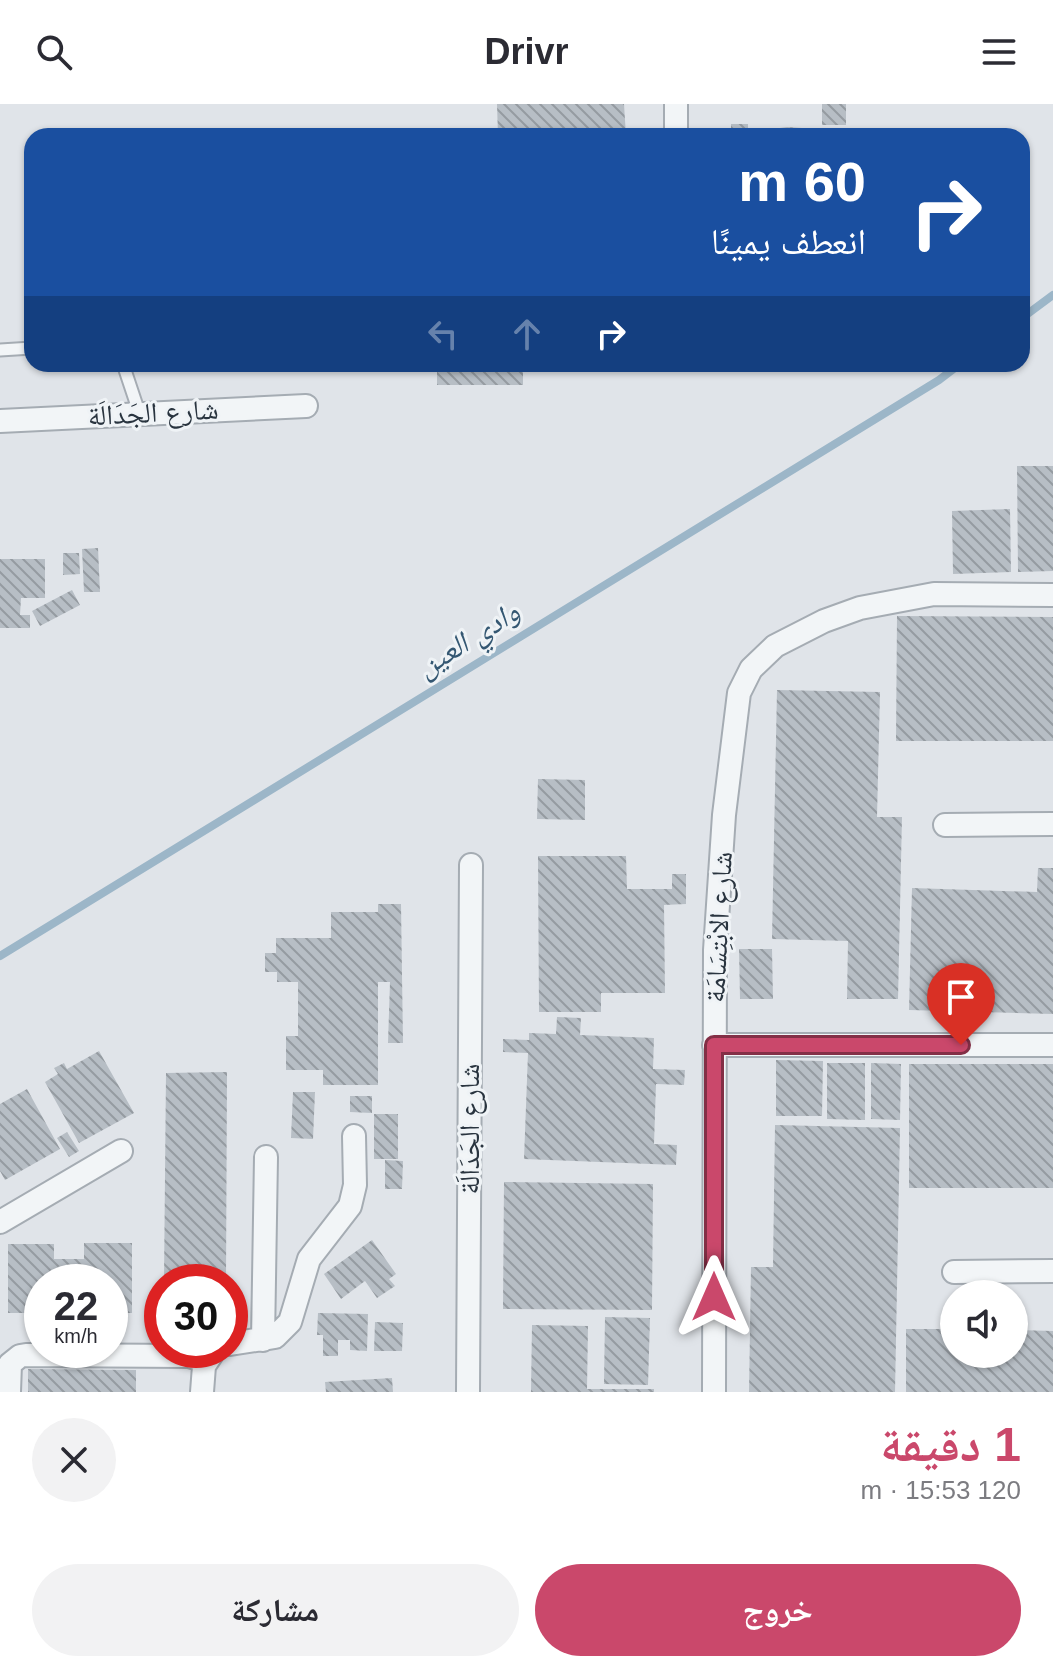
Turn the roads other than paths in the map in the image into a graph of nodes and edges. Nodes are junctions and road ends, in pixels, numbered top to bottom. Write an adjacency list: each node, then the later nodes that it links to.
1 (676, 104): 2 (street)
2 (676, 128)
3 (24, 348): 4 (lane)
4 (0, 350)
5 (126, 372): 7 (lane)
6 (306, 406): 7 (street, شارع الجَدَالَة)
7 (139, 412): 8 (street, شارع الجَدَالَة)
8 (0, 421)
9 (1053, 595): 13 (street, شارع الابْتِسَامَة)
10 (1053, 824): 11 (street)
11 (945, 825)
12 (471, 865): 27 (street, شارع الجَدَالَة)
13 (714, 1045): 14 (street); 28 (street, شارع الابْتِسَامَة)
14 (1053, 1045)
15 (354, 1136): 21 (street)
16 (121, 1151): 18 (street)
17 (266, 1157): 21 (street)
18 (0, 1222)
19 (1053, 1271): 20 (street)
20 (954, 1272)
21 (263, 1340): 22 (street)
22 (248, 1342)
23 (144, 1356): 25 (street)
24 (208, 1368): 26 (street)
25 (9, 1392)
26 (202, 1392)
27 (468, 1392)
28 (714, 1392)

